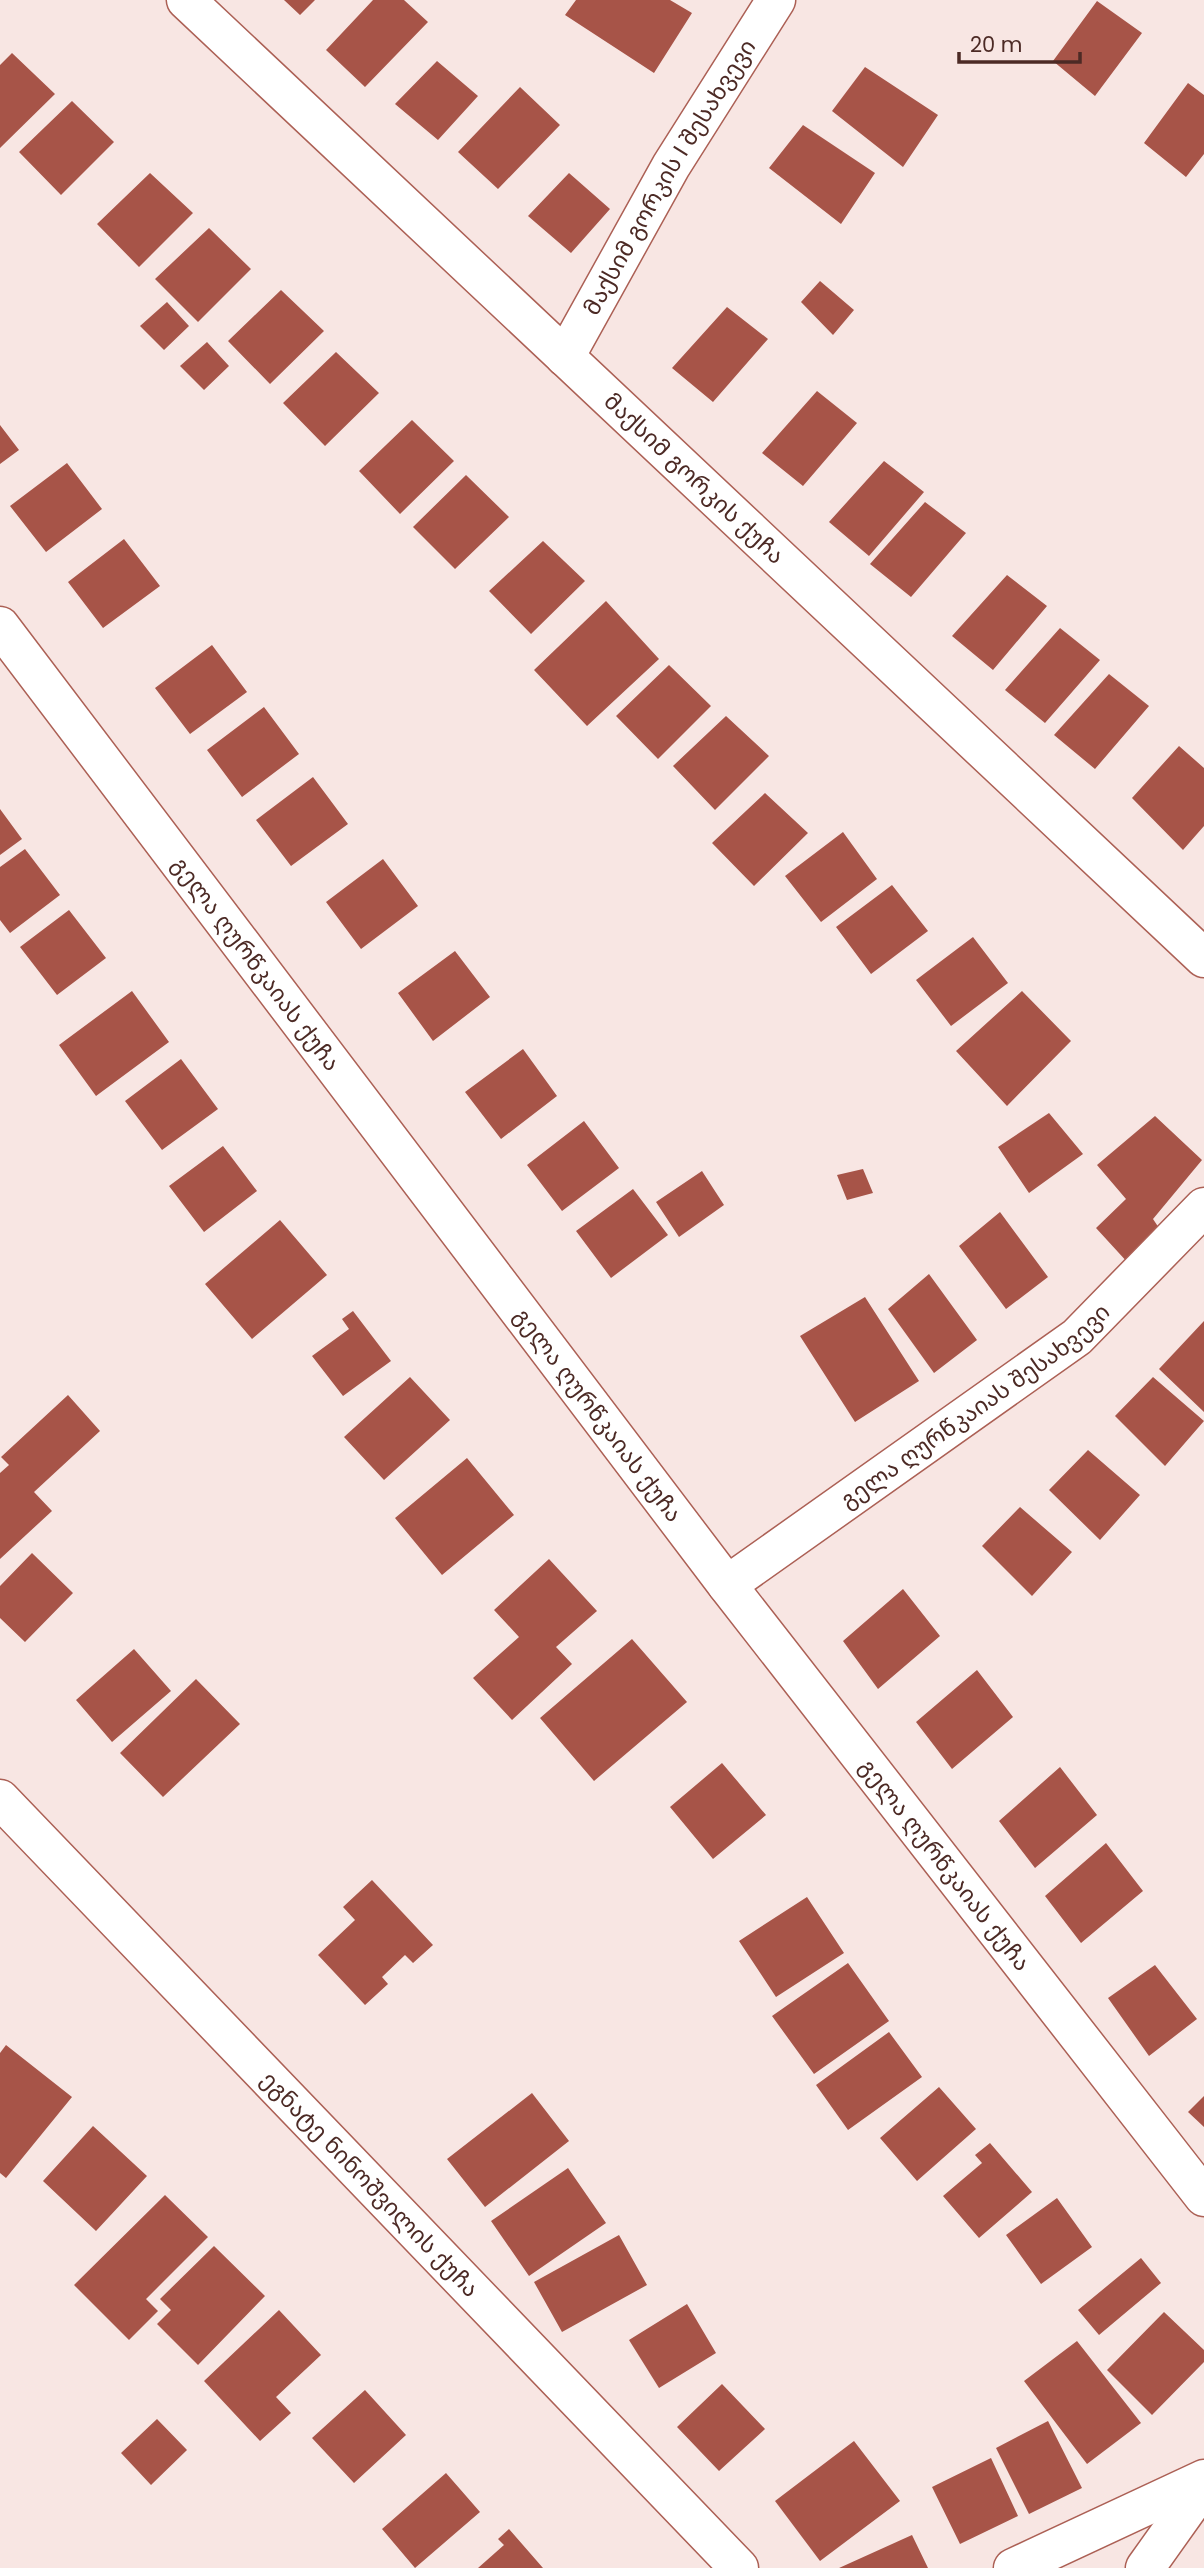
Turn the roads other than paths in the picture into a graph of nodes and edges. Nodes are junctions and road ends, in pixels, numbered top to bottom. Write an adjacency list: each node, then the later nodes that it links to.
1 (186, 0): 3 (street, მაქსიმ გორკის ქუჩა)
2 (776, 0): 3 (street, მაქსიმ გორკის I შესახვევი)
3 (565, 357): 5 (street, მაქსიმ გორკის ქუჩა)
4 (0, 626): 7 (street, გელა ღურწკაიას ქუჩა)
5 (1204, 958)
6 (1204, 1207): 7 (street, გელა ღურწკაიას შესახვევი)
7 (727, 1585): 9 (street, გელა ღურწკაიას ქუჩა)
8 (0, 1799): 12 (street, ეგნატე ნინოშვილის ქუჩა)
9 (1204, 2197)
10 (1204, 2479): 13 (street)
11 (1204, 2485): 14 (street)
12 (739, 2568)
13 (1013, 2568)
14 (1145, 2568)

